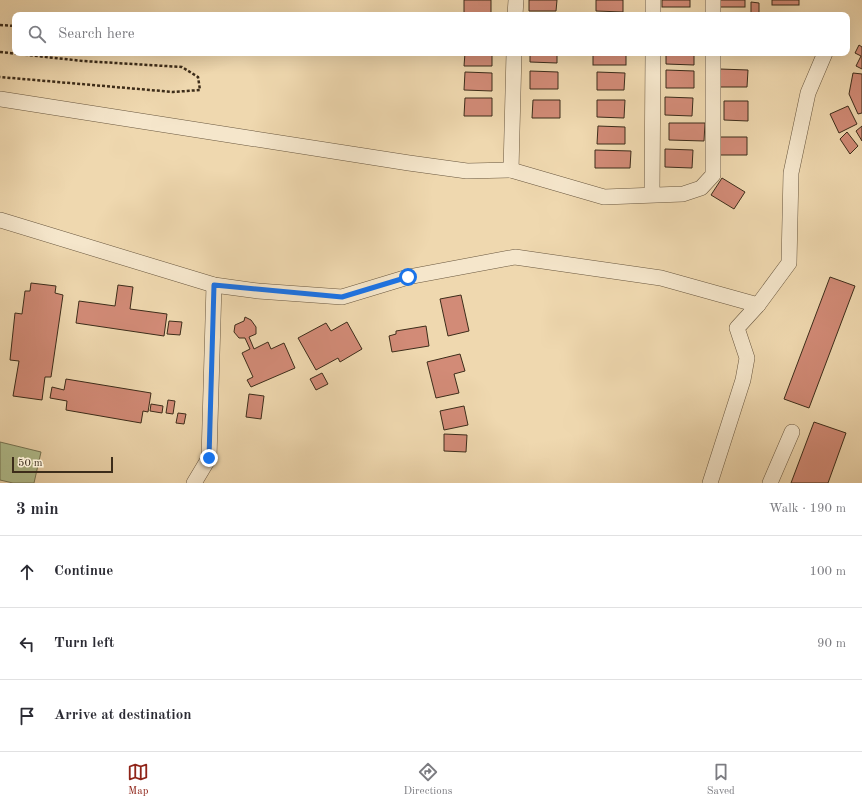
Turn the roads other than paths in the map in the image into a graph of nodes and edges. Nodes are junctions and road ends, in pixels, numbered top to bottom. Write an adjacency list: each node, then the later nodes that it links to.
1 (516, 0): 4 (street)
2 (653, 0): 5 (street)
3 (713, 0): 6 (street)
4 (515, 12)
5 (653, 12)
6 (713, 12)
7 (514, 56): 12 (street)
8 (653, 56): 13 (street)
9 (713, 56): 13 (street)
10 (824, 56): 16 (street)
11 (0, 99): 12 (street)
12 (511, 170): 13 (street)
13 (652, 194)
14 (0, 220): 15 (street)
15 (214, 285): 16 (street); 18 (street)
16 (758, 305): 19 (street)
17 (792, 432): 20 (street)
18 (194, 483)
19 (710, 483)
20 (770, 483)

